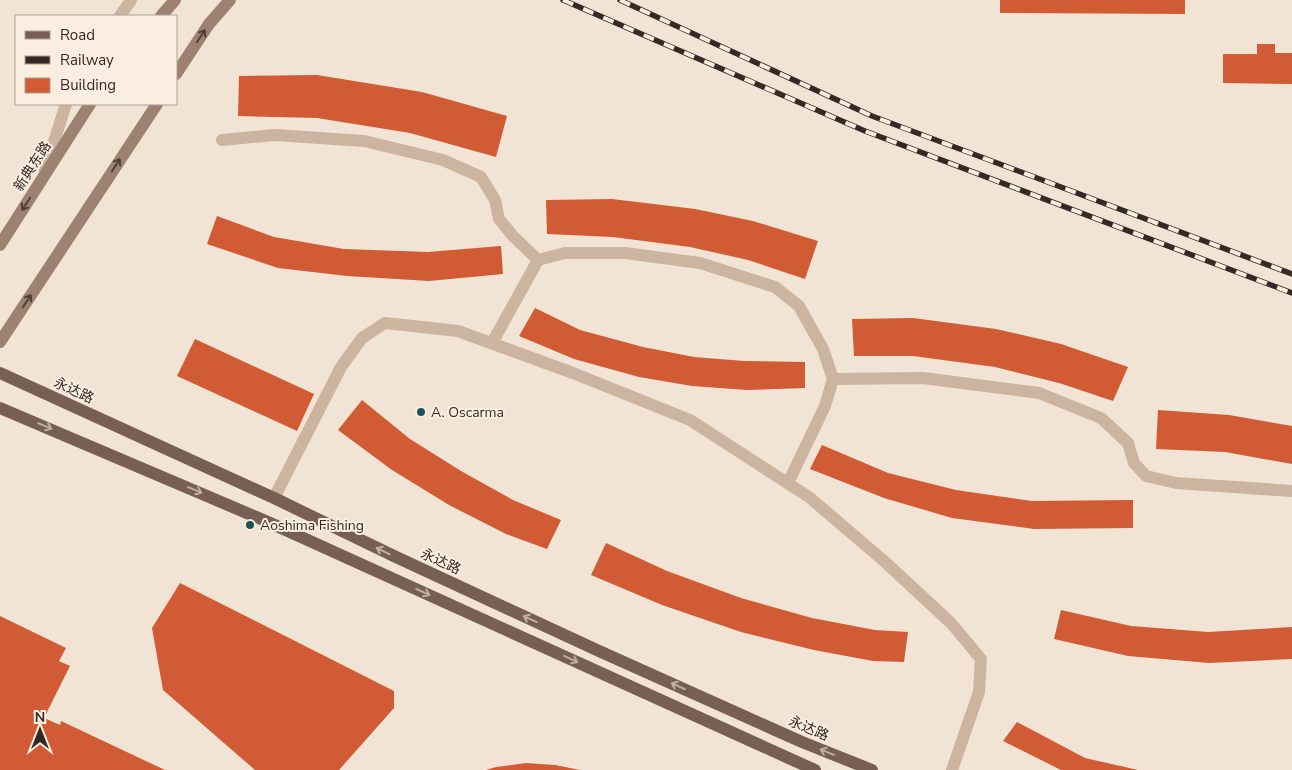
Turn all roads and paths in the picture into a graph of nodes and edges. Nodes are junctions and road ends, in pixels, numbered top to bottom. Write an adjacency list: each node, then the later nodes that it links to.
1 (131, 0): 4 (street)
2 (175, 0): 5 (main road)
3 (230, 0): 6 (main road, one-way to 3)
4 (121, 15)
5 (162, 15)
6 (178, 71)
7 (66, 105): 11 (street)
8 (89, 105): 11 (main road, 新典东路)
9 (156, 105): 14 (main road, one-way to 9)
10 (222, 140): 13 (street)
11 (42, 179): 12 (main road, 新典东路, one-way to 12)
12 (0, 244)
13 (538, 260): 15 (street); 17 (street)
14 (0, 342)
15 (492, 343): 19 (street); 21 (street)
16 (0, 373): 21 (main road, 永达路)
17 (833, 379): 19 (street); 20 (street)
18 (0, 408): 22 (main road, one-way to 22)
19 (788, 483): 24 (street)
20 (1292, 491)
21 (274, 498): 23 (main road, 永达路, one-way to 21)
22 (815, 770)
23 (872, 770)
24 (952, 770)

